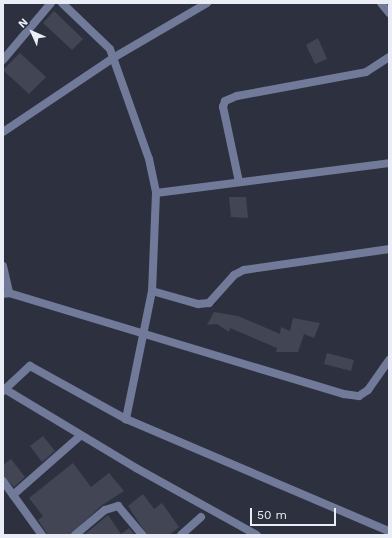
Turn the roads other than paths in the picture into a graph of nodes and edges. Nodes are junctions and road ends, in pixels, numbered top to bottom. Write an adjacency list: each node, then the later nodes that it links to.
1 (51, 3): 8 (street)
2 (62, 3): 7 (street)
3 (208, 3): 7 (street)
4 (381, 3): 5 (street)
5 (389, 13)
6 (389, 57): 11 (street)
7 (113, 58): 9 (street); 12 (street)
8 (3, 60)
9 (3, 132)
10 (389, 163): 11 (street)
11 (239, 182): 12 (street)
12 (156, 193): 15 (street)
13 (389, 249): 15 (street)
14 (3, 266): 16 (street)
15 (152, 291): 17 (street)
16 (6, 293): 17 (street)
17 (146, 334): 18 (street); 20 (street)
18 (389, 360)
19 (4, 389): 20 (street); 21 (street)
20 (126, 419): 25 (street)
21 (80, 436): 23 (street); 30 (street)
22 (3, 481): 23 (street)
23 (13, 495): 26 (street)
24 (201, 517): 29 (street)
25 (389, 531)
26 (42, 535)
27 (75, 535): 28 (street)
28 (142, 535)
29 (181, 535)
30 (257, 535)

